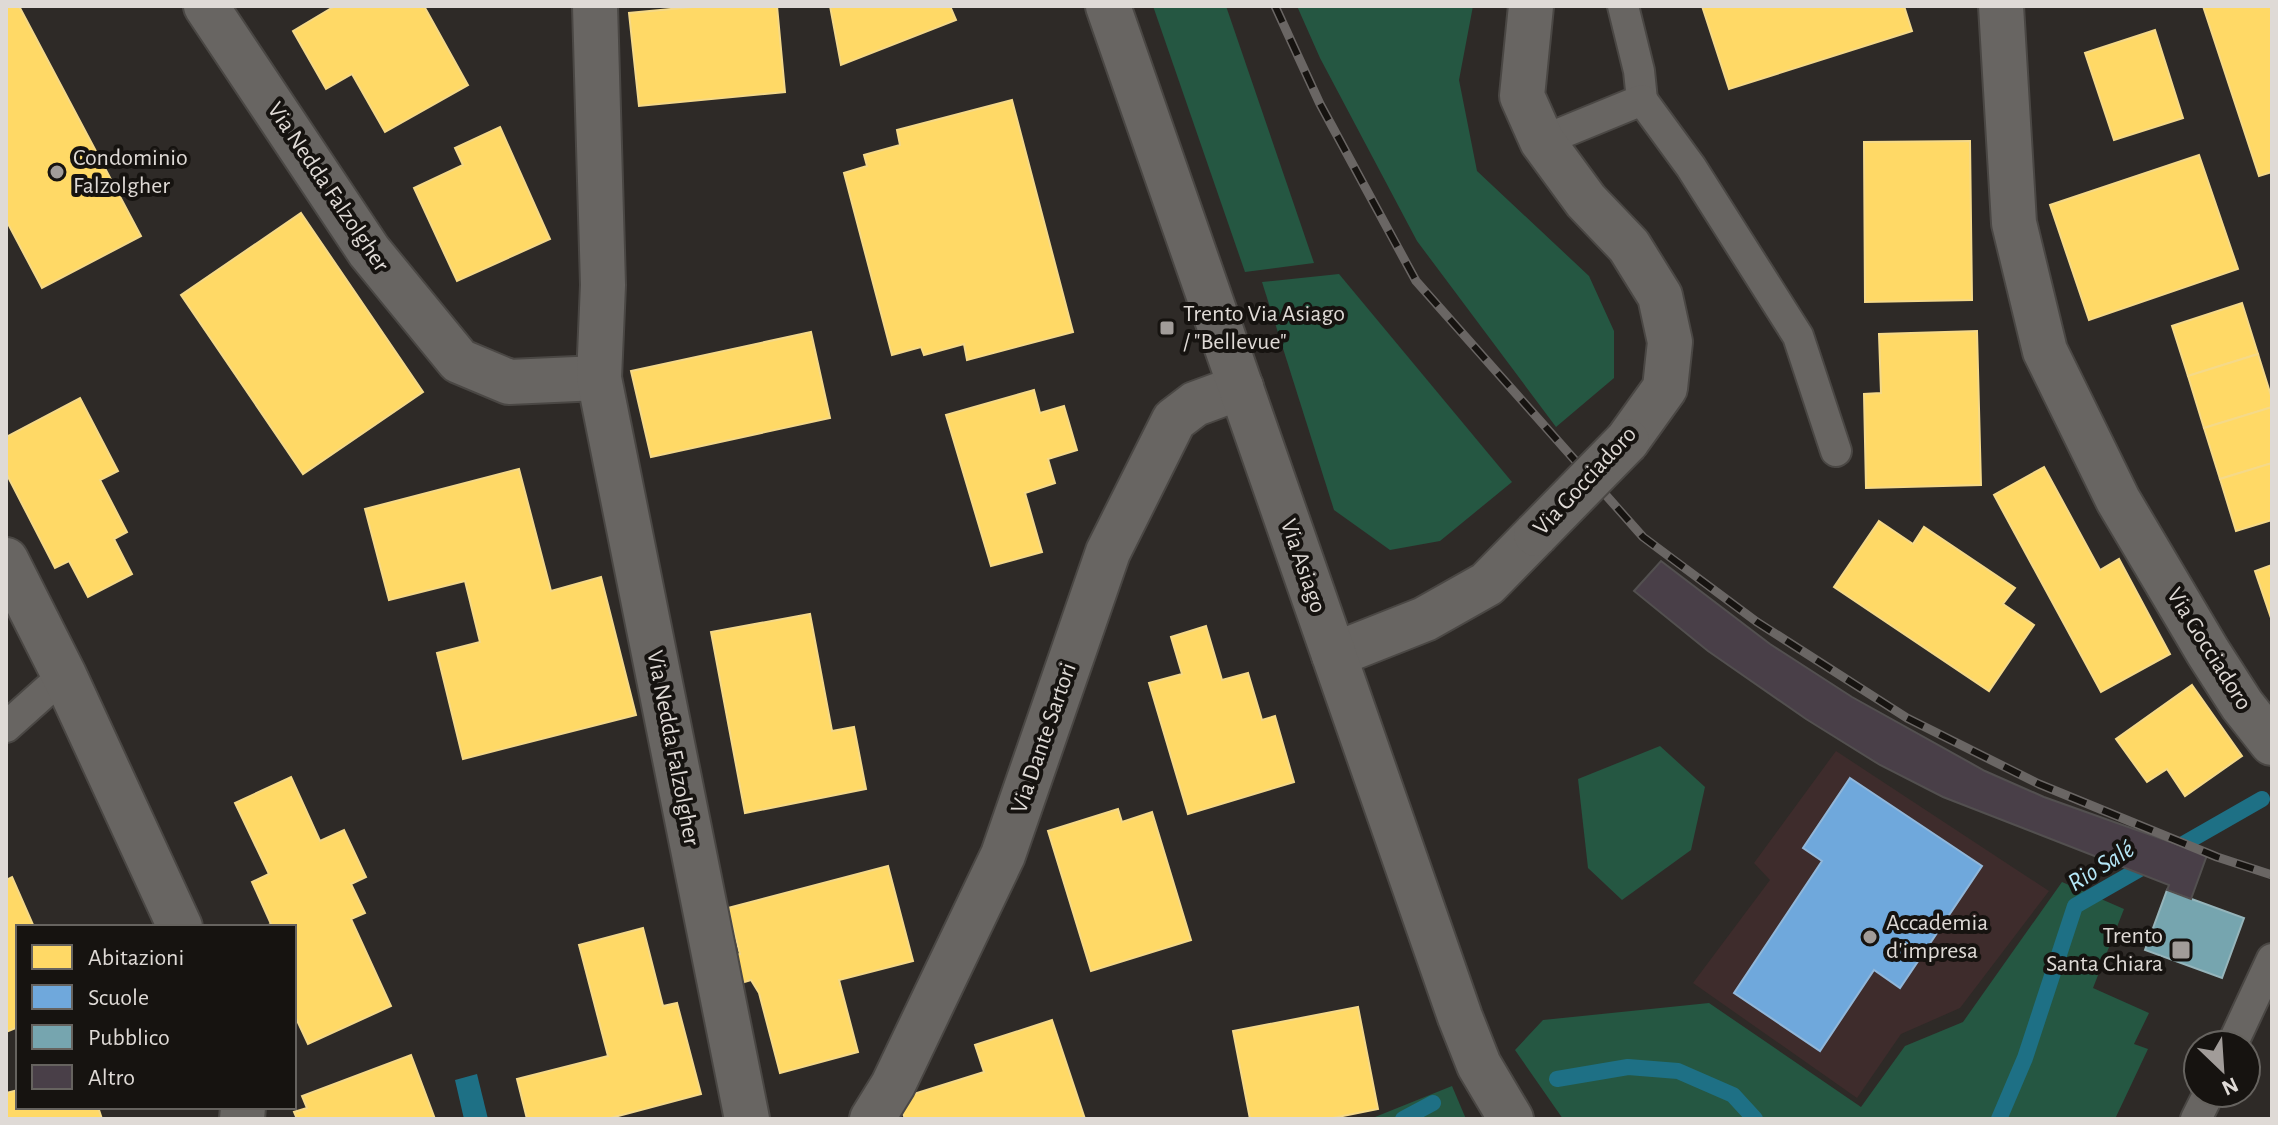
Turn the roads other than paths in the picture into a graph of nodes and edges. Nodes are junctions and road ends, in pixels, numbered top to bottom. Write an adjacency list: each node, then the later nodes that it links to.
1 (206, 6): 9 (street, Via Nedda Falzolgher)
2 (595, 6): 9 (street, Via Nedda Falzolgher)
3 (1108, 6): 10 (street, Via Asiago)
4 (1531, 6): 8 (street, Via Gocciadoro)
5 (1623, 6): 7 (lane)
6 (2001, 6): 16 (street, Via Gocciadoro)
7 (1642, 100): 8 (lane); 11 (lane)
8 (1542, 141): 13 (street, Via Gocciadoro, bridge)
9 (599, 378): 20 (street, Via Nedda Falzolgher)
10 (1241, 387): 13 (street, Via Asiago); 21 (street, Via Dante Sartori)
11 (1836, 451)
12 (6, 560): 14 (street)
13 (1334, 655): 22 (street, Via Asiago)
14 (64, 675): 15 (lane); 17 (street)
15 (6, 727)
16 (2272, 743)
17 (179, 925)
18 (2272, 959): 19 (lane)
19 (2239, 1029)
20 (747, 1119)
21 (872, 1119)
22 (1511, 1119)

